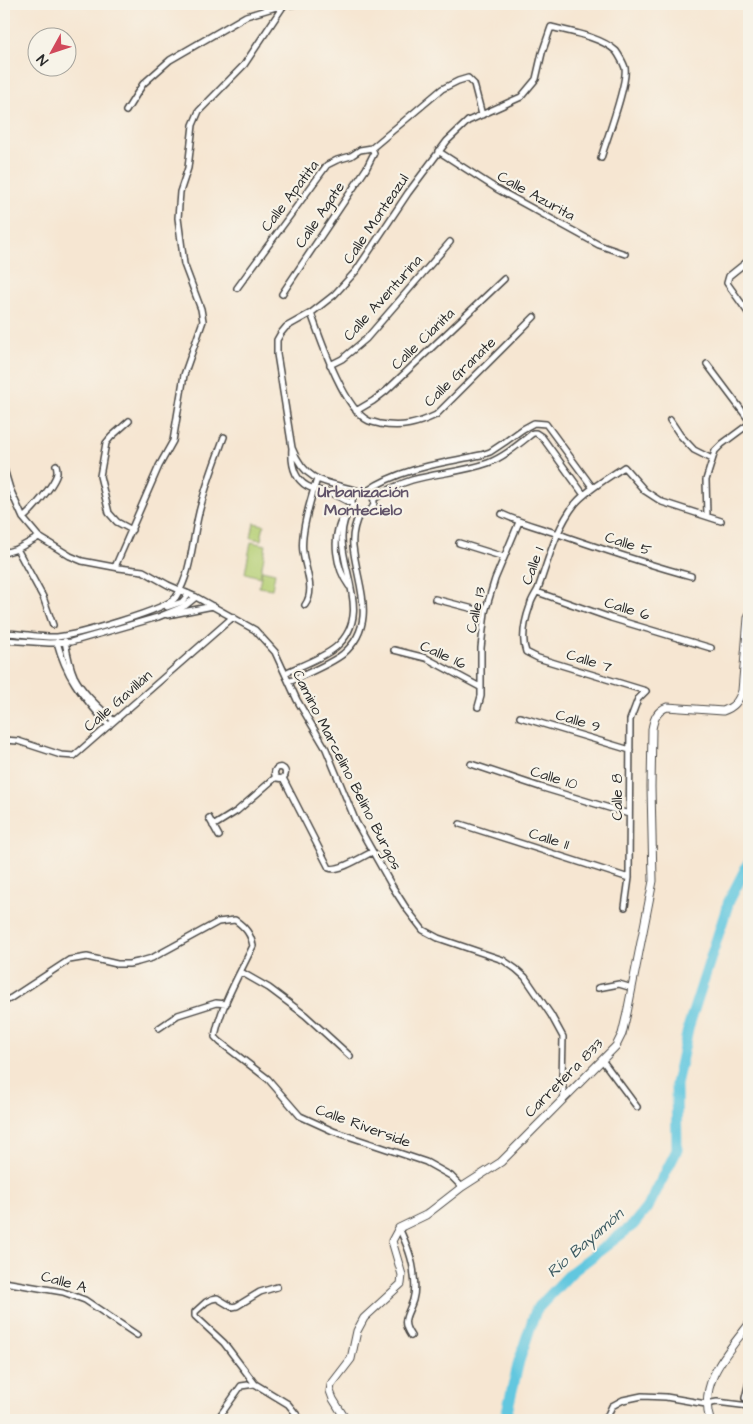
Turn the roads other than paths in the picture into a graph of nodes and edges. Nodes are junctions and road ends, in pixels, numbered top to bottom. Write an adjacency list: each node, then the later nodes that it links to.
1 (296, 4): 2 (street)
2 (284, 5): 3 (street); 42 (street)
3 (126, 111)
4 (482, 115): 5 (street, Calle Apatita); 6 (street, Calle Monteazul); 7 (street, Calle Monteazul)
5 (372, 148): 12 (street, Calle Apatita); 13 (street, Calle Agate)
6 (438, 151): 9 (street, Calle Azurita); 14 (street, Calle Monteazul)
7 (601, 158)
8 (450, 242): 18 (street, Calle Aventurina)
9 (625, 254)
10 (749, 260): 15 (street)
11 (504, 279): 19 (street, Calle Cianita)
12 (237, 288)
13 (282, 294)
14 (311, 313): 18 (street); 24 (street, Calle Monteazul)
15 (749, 314)
16 (534, 317): 19 (street, Calle Granate)
17 (707, 364): 22 (street)
18 (330, 365): 19 (street)
19 (356, 411)
20 (670, 420): 25 (street)
21 (129, 421): 42 (street)
22 (749, 422): 25 (street)
23 (224, 437): 51 (street)
24 (292, 448): 28 (street, Calle Monteazul); 30 (street, Calle Monteazul)
25 (712, 459): 38 (street)
26 (56, 465): 39 (street)
27 (4, 469): 39 (street, Camino Marcelino Belino Burgos)
28 (317, 479): 30 (street); 31 (street, Calle Monteazul)
29 (594, 488): 32 (street); 33 (street, Calle 1); 38 (street, Calle 1)
30 (314, 489): 35 (street, Calle Monteazul); 56 (street)
31 (360, 491): 32 (street); 35 (street)
32 (367, 491): 34 (street)
33 (584, 495): 34 (street); 43 (street, Calle 1)
34 (374, 498): 36 (street)
35 (352, 505): 36 (street); 73 (street)
36 (360, 513): 74 (street)
37 (502, 514): 41 (street, Calle 5)
38 (707, 515): 40 (street)
39 (23, 518): 44 (street, Camino Marcelino Belino Burgos)
40 (721, 521)
41 (519, 522): 43 (street, Calle 5); 48 (street, Calle 13)
42 (132, 530): 49 (street)
43 (558, 534): 50 (street, Calle 5); 52 (street, Calle 1)
44 (39, 537): 46 (street); 49 (street, Camino Marcelino Belino Burgos)
45 (459, 543): 48 (street)
46 (16, 549): 47 (street); 63 (street)
47 (4, 553)
48 (504, 557): 59 (street, Calle 13)
49 (115, 567): 51 (street, Camino Marcelino Belino Burgos)
50 (691, 576)
51 (180, 590): 53 (street, Camino Marcelino Belino Burgos); 58 (street)
52 (537, 592): 70 (street, Calle 6); 72 (street, Calle 1)
53 (189, 594): 54 (street, Camino Marcelino Belino Burgos); 58 (street)
54 (196, 597): 57 (street, Camino Marcelino Belino Burgos); 61 (street)
55 (435, 599): 59 (street)
56 (304, 605)
57 (213, 606): 61 (street); 62 (street, Camino Marcelino Belino Burgos)
58 (155, 610): 65 (street)
59 (485, 612): 75 (street, Calle 13)
60 (749, 615): 95 (street, Carretera 833)
61 (158, 617): 69 (street)
62 (233, 617): 73 (street, Camino Marcelino Belino Burgos); 79 (street, Calle Gavillán)
63 (53, 625)
64 (4, 633): 66 (street)
65 (64, 636): 66 (street); 69 (street)
66 (56, 637): 68 (street)
67 (4, 640): 68 (street)
68 (57, 643): 69 (street); 79 (street)
69 (65, 643): 79 (street)
70 (711, 648)
71 (394, 650): 75 (street, Calle 16)
72 (526, 652): 76 (street, Calle 7)
73 (284, 673): 74 (street, Camino Marcelino Belino Burgos)
74 (289, 682): 90 (street, Camino Marcelino Belino Burgos)
75 (480, 687): 77 (street, Calle 13)
76 (646, 691): 81 (street, Calle 8)
77 (478, 707)
78 (520, 717): 81 (street, Calle 9)
79 (112, 723): 80 (street, Calle Gavillán)
80 (4, 740)
81 (630, 750): 85 (street, Calle 8)
82 (471, 764): 85 (street, Calle 10)
83 (276, 777): 84 (street); 84 (street); 88 (street)
84 (282, 778): 90 (street)
85 (629, 814): 91 (street, Calle 8)
86 (209, 818): 88 (street)
87 (460, 824): 91 (street, Calle 11)
88 (213, 826): 89 (street)
89 (219, 836)
90 (372, 852): 101 (street, Camino Marcelino Belino Burgos)
91 (629, 878): 92 (street, Calle 8)
92 (624, 907)
93 (241, 972): 96 (street, Calle Riverside); 97 (street, Calle Riverside); 99 (street)
94 (598, 988): 95 (street)
95 (632, 988): 100 (street, Carretera 833)
96 (4, 1002)
97 (226, 1004): 98 (street); 103 (street, Calle Riverside)
98 (159, 1028)
99 (350, 1056)
100 (602, 1060): 101 (street, Carretera 833); 102 (street)
101 (564, 1097): 103 (street, Carretera 833)
102 (637, 1108)
103 (462, 1187): 104 (street, Carretera 833)
104 (399, 1228): 109 (street); 118 (street)
105 (4, 1282): 108 (street, Calle A)
106 (277, 1286): 111 (street)
107 (749, 1324): 113 (street)
108 (137, 1335)
109 (411, 1336)
110 (749, 1382): 112 (street)
111 (255, 1384): 116 (street); 117 (street)
112 (745, 1398)
113 (706, 1404): 114 (street); 115 (street); 119 (street)
114 (749, 1406)
115 (606, 1419)
116 (216, 1420)
117 (301, 1420)
118 (346, 1420)
119 (710, 1420)

